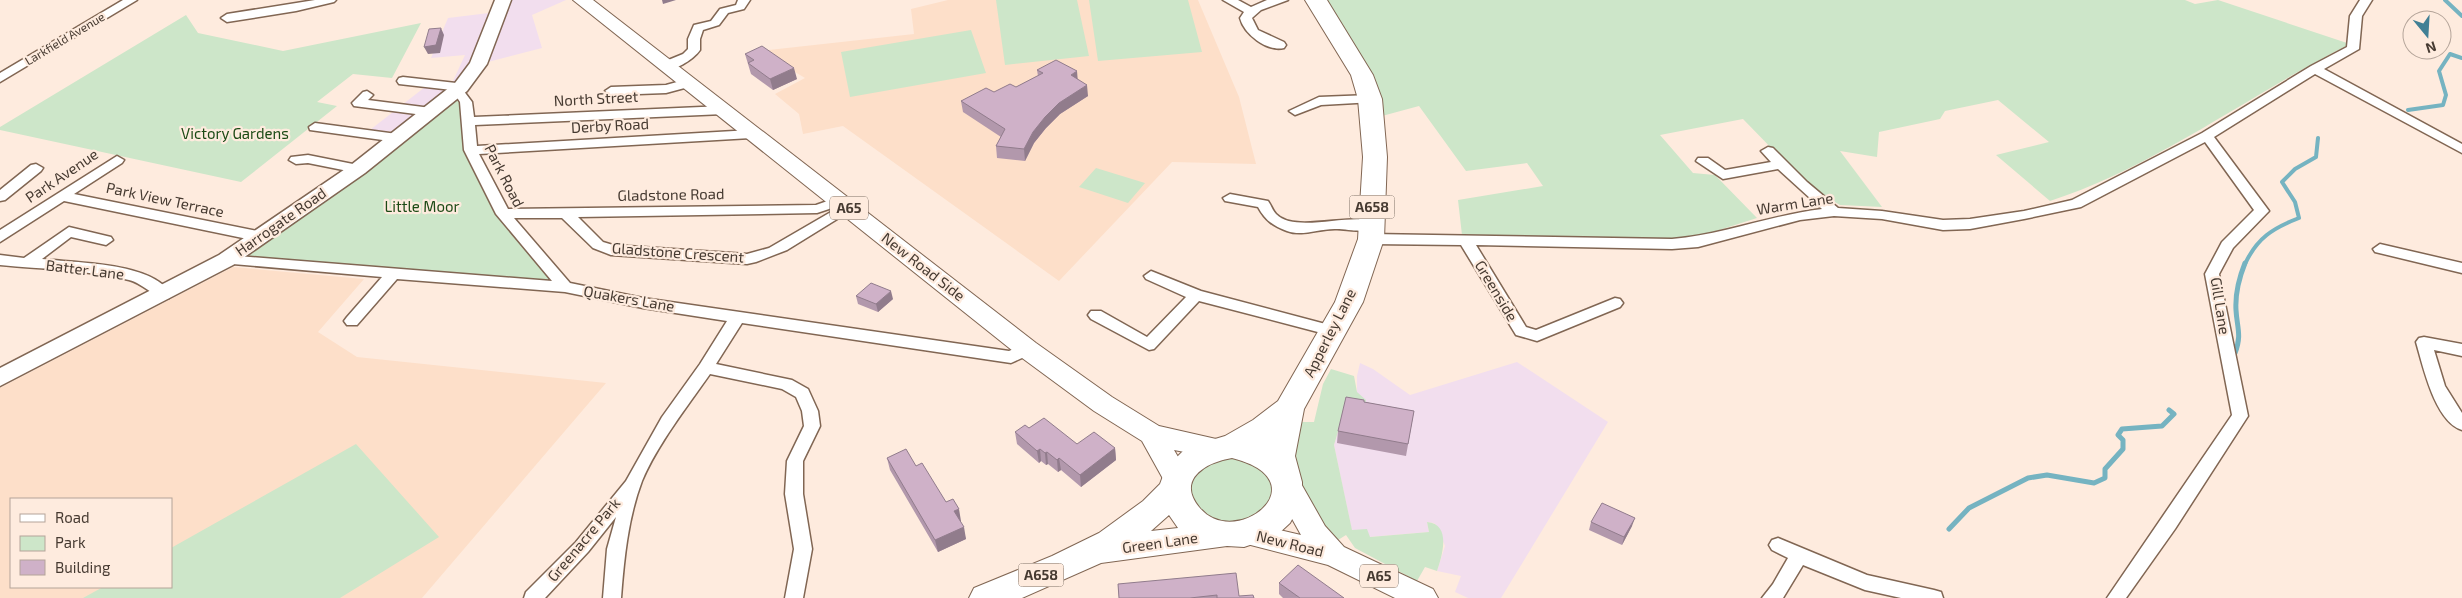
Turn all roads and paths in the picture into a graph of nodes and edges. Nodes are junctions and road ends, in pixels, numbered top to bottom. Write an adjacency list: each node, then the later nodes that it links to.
1 (130, 0): 17 (street, Larkfield Avenue)
2 (330, 0): 12 (street)
3 (503, 0): 20 (main road, Harrogate Road)
4 (582, 0): 15 (main road, New Road Side / A65)
5 (744, 0): 13 (street)
6 (1229, 0): 10 (street)
7 (1282, 0): 10 (street)
8 (1316, 0): 23 (highway, Apperley Lane / A658)
9 (2366, 0): 16 (street)
10 (1251, 11): 14 (street)
11 (695, 16): 13 (street)
12 (227, 18)
13 (701, 28): 15 (street)
14 (1280, 45)
15 (665, 66): 19 (main road, New Road Side / A65)
16 (2315, 69): 30 (street); 32 (street)
17 (0, 78)
18 (403, 80): 20 (street)
19 (688, 83): 21 (street); 24 (main road, New Road Side / A65)
20 (459, 89): 26 (main road, Harrogate Road); 27 (street, Park Road)
21 (611, 91)
22 (367, 95): 26 (street)
23 (1370, 100): 25 (street); 48 (highway, Apperley Lane / A658)
24 (724, 110): 27 (street, North Street); 29 (main road, New Road Side / A65)
25 (1295, 111)
26 (431, 112): 31 (main road, Harrogate Road)
27 (469, 121): 33 (street, Park Road)
28 (315, 127): 31 (street)
29 (751, 134): 33 (street, Derby Road); 44 (main road, New Road Side / A65)
30 (2208, 136): 45 (street, Warm Lane); 91 (street, Gill Lane)
31 (397, 138): 40 (main road, Harrogate Road)
32 (2462, 149)
33 (471, 150): 47 (street, Park Road)
34 (1768, 151): 38 (street)
35 (117, 160): 41 (street, Park Avenue)
36 (296, 160): 40 (street)
37 (1703, 161): 38 (street)
38 (1782, 164): 45 (street)
39 (36, 168): 42 (street)
40 (358, 169): 50 (main road, Harrogate Road)
41 (62, 196): 49 (street, Park Avenue); 50 (street, Park View Terrace)
42 (0, 197)
43 (1230, 198): 48 (street, Warm Lane)
44 (844, 205): 46 (street, Gladstone Road); 46 (street, Gladstone Crescent); 68 (main road, New Road Side / A65)
45 (1834, 212): 52 (street, Warm Lane)
46 (566, 213): 47 (street, Gladstone Road)
47 (503, 214): 60 (street, Park Road)
48 (1371, 233): 52 (street, Warm Lane); 67 (highway, Apperley Lane / A658)
49 (0, 237)
50 (262, 237): 55 (main road, Harrogate Road)
51 (106, 240): 56 (street)
52 (1466, 241): 63 (street, Greenside)
53 (2380, 250): 57 (street)
54 (0, 260): 56 (street, Batter Lane)
55 (226, 260): 58 (street, Quakers Lane); 61 (main road, Harrogate Road)
56 (27, 263): 61 (street, Batter Lane)
57 (2462, 268)
58 (393, 274): 60 (street, Quakers Lane); 66 (street)
59 (1151, 276): 62 (street)
60 (566, 287): 65 (street, Quakers Lane)
61 (164, 294): 71 (main road, Harrogate Road)
62 (1196, 295): 64 (street); 67 (street)
63 (1615, 303)
64 (1096, 315)
65 (738, 316): 68 (street, Quakers Lane); 70 (street, Greenacre Park)
66 (352, 321)
67 (1333, 332): 72 (highway, Apperley Lane / A658)
68 (1027, 349): 74 (main road, New Road Side / A65)
69 (2462, 350): 73 (street)
70 (706, 368): 76 (street, Greenacre Park); 86 (street)
71 (0, 378)
72 (1289, 409): 75 (highway, Apperley Lane / A658); 77 (highway, Apperley Lane / A658)
73 (2462, 424)
74 (1151, 434): 75 (main road, New Road Side / A65); 78 (main road, New Road Side / A65)
75 (1224, 447): 77 (highway); 78 (highway, A658)
76 (634, 480): 84 (street, Greenacre Park); 85 (street, Greenacre Park)
77 (1286, 481): 79 (highway, A658); 82 (main road, New Road / A65)
78 (1176, 484): 79 (highway); 81 (highway, Green Lane / A658)
79 (1236, 534): 81 (highway, Green Lane / A658); 82 (main road, New Road / A65)
80 (1778, 545): 83 (street)
81 (1095, 553): 87 (highway, Green Lane / A658)
82 (1334, 555): 88 (main road, New Road / A65)
83 (1799, 555): 89 (street); 90 (street)
84 (533, 598)
85 (612, 598)
86 (793, 598)
87 (986, 598)
88 (1423, 598)
89 (1771, 598)
90 (1934, 598)
91 (2116, 598)

